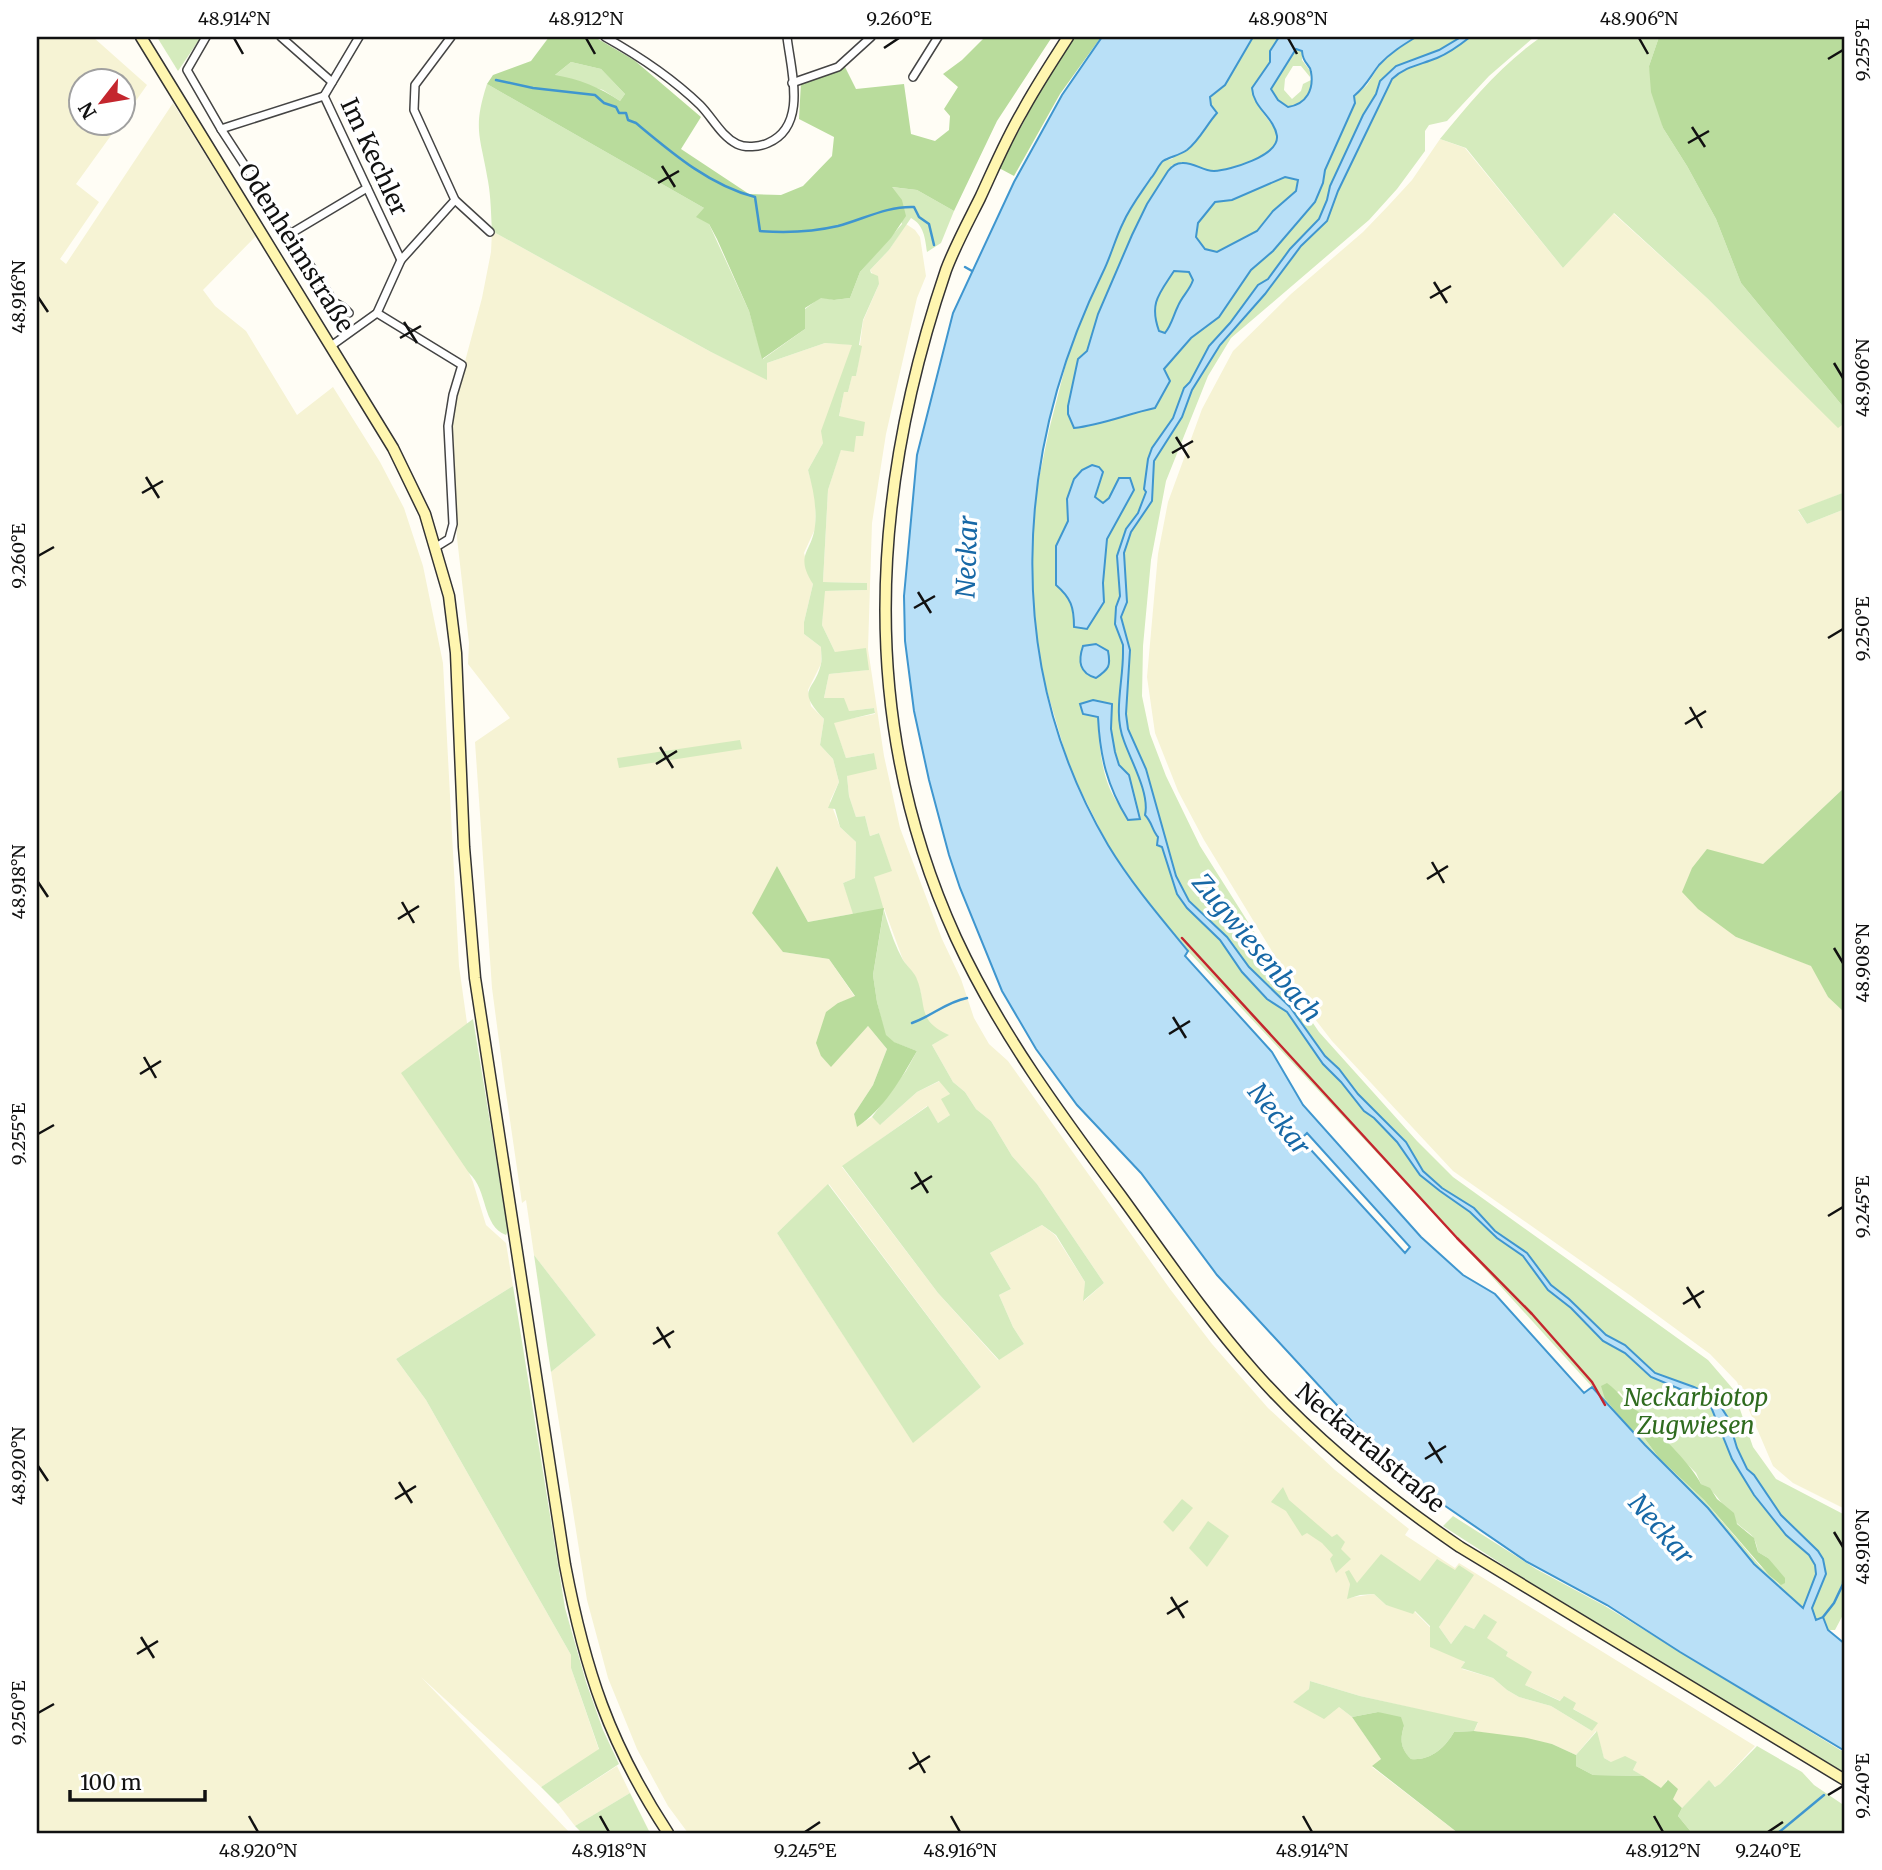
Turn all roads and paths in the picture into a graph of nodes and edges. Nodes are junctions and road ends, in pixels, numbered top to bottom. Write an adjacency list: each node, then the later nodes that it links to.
1 (141, 37): 23 (main road, Odenheimstraße)
2 (206, 37): 15 (street, Odenheimstraße)
3 (281, 37): 12 (street)
4 (359, 37): 12 (street, Im Kechler)
5 (450, 37): 17 (street)
6 (605, 37): 13 (street)
7 (787, 37): 13 (street)
8 (871, 37): 13 (street)
9 (938, 37): 11 (street)
10 (1068, 37): 25 (main road, Neckartalstraße)
11 (913, 77)
12 (332, 82): 14 (street, Im Kechler)
13 (793, 83)
14 (324, 96): 15 (street); 16 (street, Im Kechler)
15 (221, 129): 19 (street, Odenheimstraße)
16 (368, 188): 19 (street); 20 (street, Im Kechler)
17 (455, 200): 18 (street); 20 (street)
18 (490, 232)
19 (290, 234): 21 (street, Odenheimstraße)
20 (401, 260): 22 (street)
21 (349, 313)
22 (377, 313): 23 (street); 24 (street)
23 (331, 346): 24 (main road, Odenheimstraße)
24 (436, 547): 26 (main road, Odenheimstraße)
25 (1845, 1780)
26 (668, 1833)

